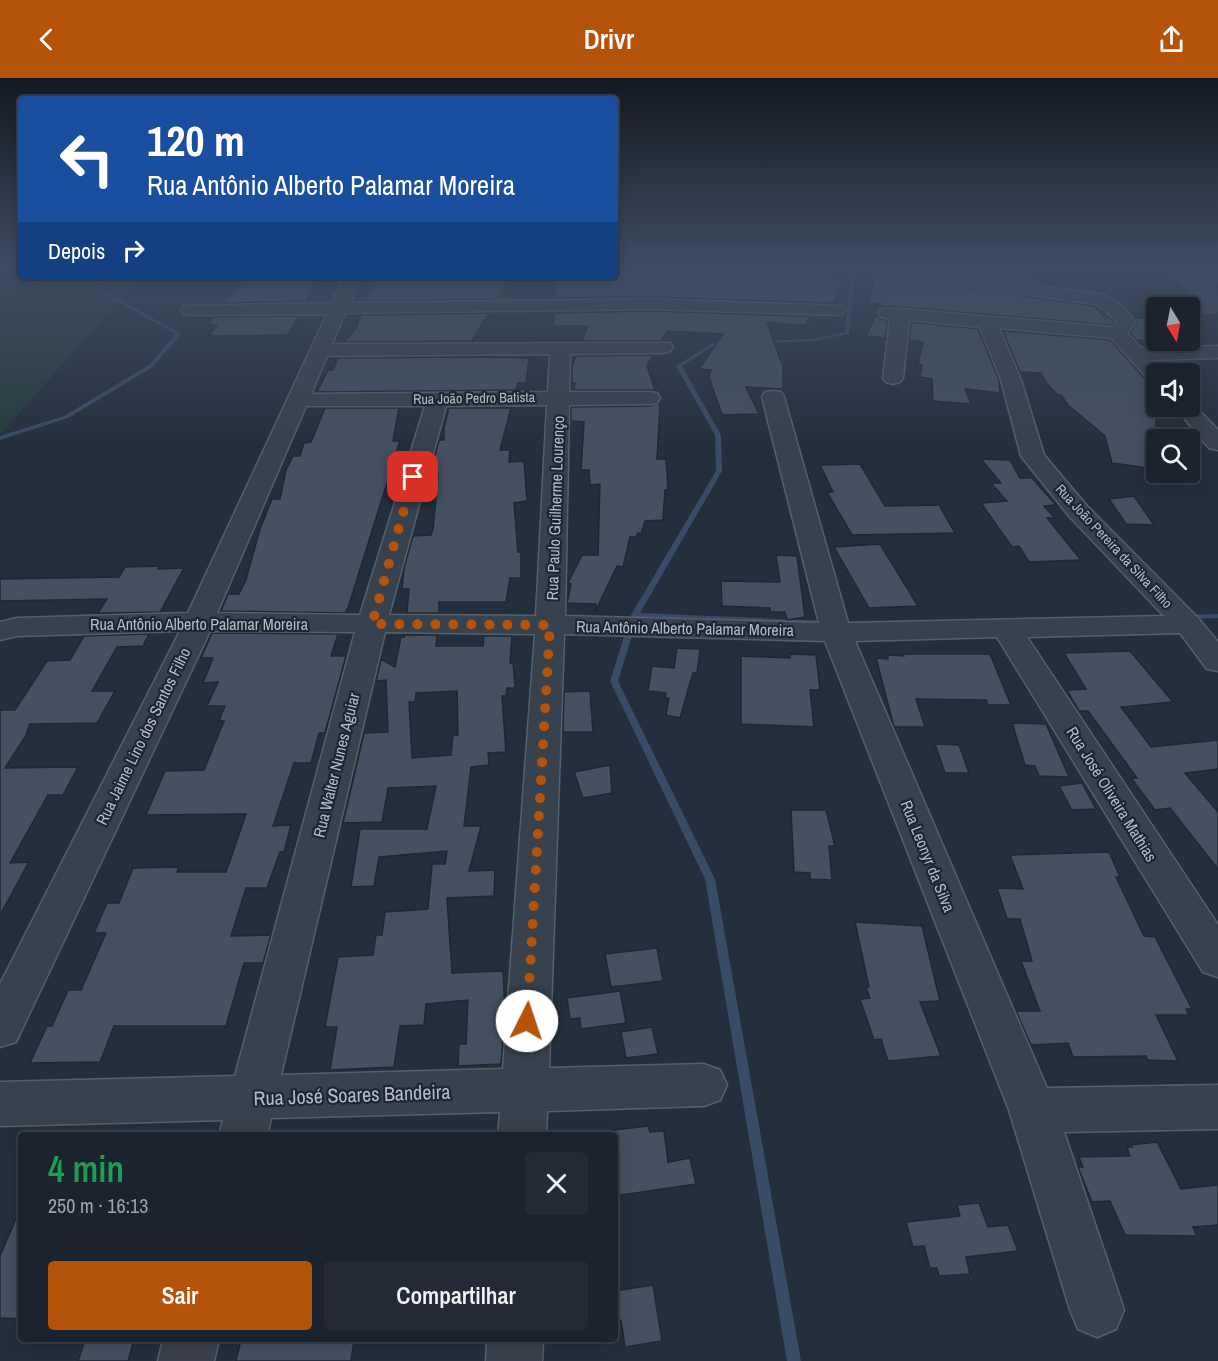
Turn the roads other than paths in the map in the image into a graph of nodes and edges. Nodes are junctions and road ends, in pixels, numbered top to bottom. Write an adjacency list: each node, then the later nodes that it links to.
1 (330, 327): 9 (street, Rua Jaime Lino dos Santos Filho)
2 (893, 327): 13 (street)
3 (989, 327): 23 (street, Rua João Pereira da Silva Filho)
4 (1045, 327): 6 (street)
5 (1123, 327): 6 (street)
6 (1117, 333): 11 (street)
7 (663, 347): 8 (street)
8 (560, 349): 9 (street); 14 (street, Rua Paulo Guilherme Lourenço)
9 (320, 350): 18 (street, Rua Jaime Lino dos Santos Filho)
10 (1218, 352): 11 (street)
11 (1136, 354): 12 (street)
12 (1146, 365)
13 (893, 378)
14 (560, 397): 16 (street, Rua João Pedro Batista); 17 (street, Rua João Pedro Batista); 24 (street, Rua Paulo Guilherme Lourenço)
15 (773, 397): 27 (street, Rua Leonyr da Silva)
16 (439, 398): 18 (street, Rua João Pedro Batista); 22 (street, Rua Walter Nunes Aguiar)
17 (649, 398)
18 (298, 400): 21 (street, Rua Jaime Lino dos Santos Filho)
19 (1194, 417): 20 (street)
20 (1217, 443)
21 (199, 622): 22 (street, Rua Antônio Alberto Palamar Moreira); 26 (street, Rua Antônio Alberto Palamar Moreira); 30 (street, Rua Jaime Lino dos Santos Filho)
22 (372, 624): 24 (street, Rua Antônio Alberto Palamar Moreira); 36 (street, Rua Walter Nunes Aguiar)
23 (1188, 624): 25 (street, Rua Antônio Alberto Palamar Moreira); 28 (street, Rua João Pereira da Silva Filho)
24 (550, 625): 27 (street, Rua Antônio Alberto Palamar Moreira); 32 (street, Rua Paulo Guilherme Lourenço)
25 (1006, 627): 27 (street, Rua Antônio Alberto Palamar Moreira); 29 (street, Rua José Oliveira Mathias)
26 (1, 630)
27 (836, 632): 35 (street, Rua Leonyr da Silva)
28 (1218, 662)
29 (1218, 960)
30 (0, 1028)
31 (704, 1085): 32 (street, Rua José Soares Bandeira)
32 (523, 1091): 36 (street, Rua José Soares Bandeira); 37 (street, Rua Paulo Guilherme Lourenço)
33 (0, 1104): 36 (street, Rua José Soares Bandeira)
34 (1218, 1107): 35 (street)
35 (1033, 1110): 38 (street, Rua Leonyr da Silva)
36 (247, 1117)
37 (522, 1132)
38 (1097, 1310)
39 (191, 1342): 41 (street)
40 (515, 1342): 42 (street)
41 (186, 1361)
42 (514, 1361)

